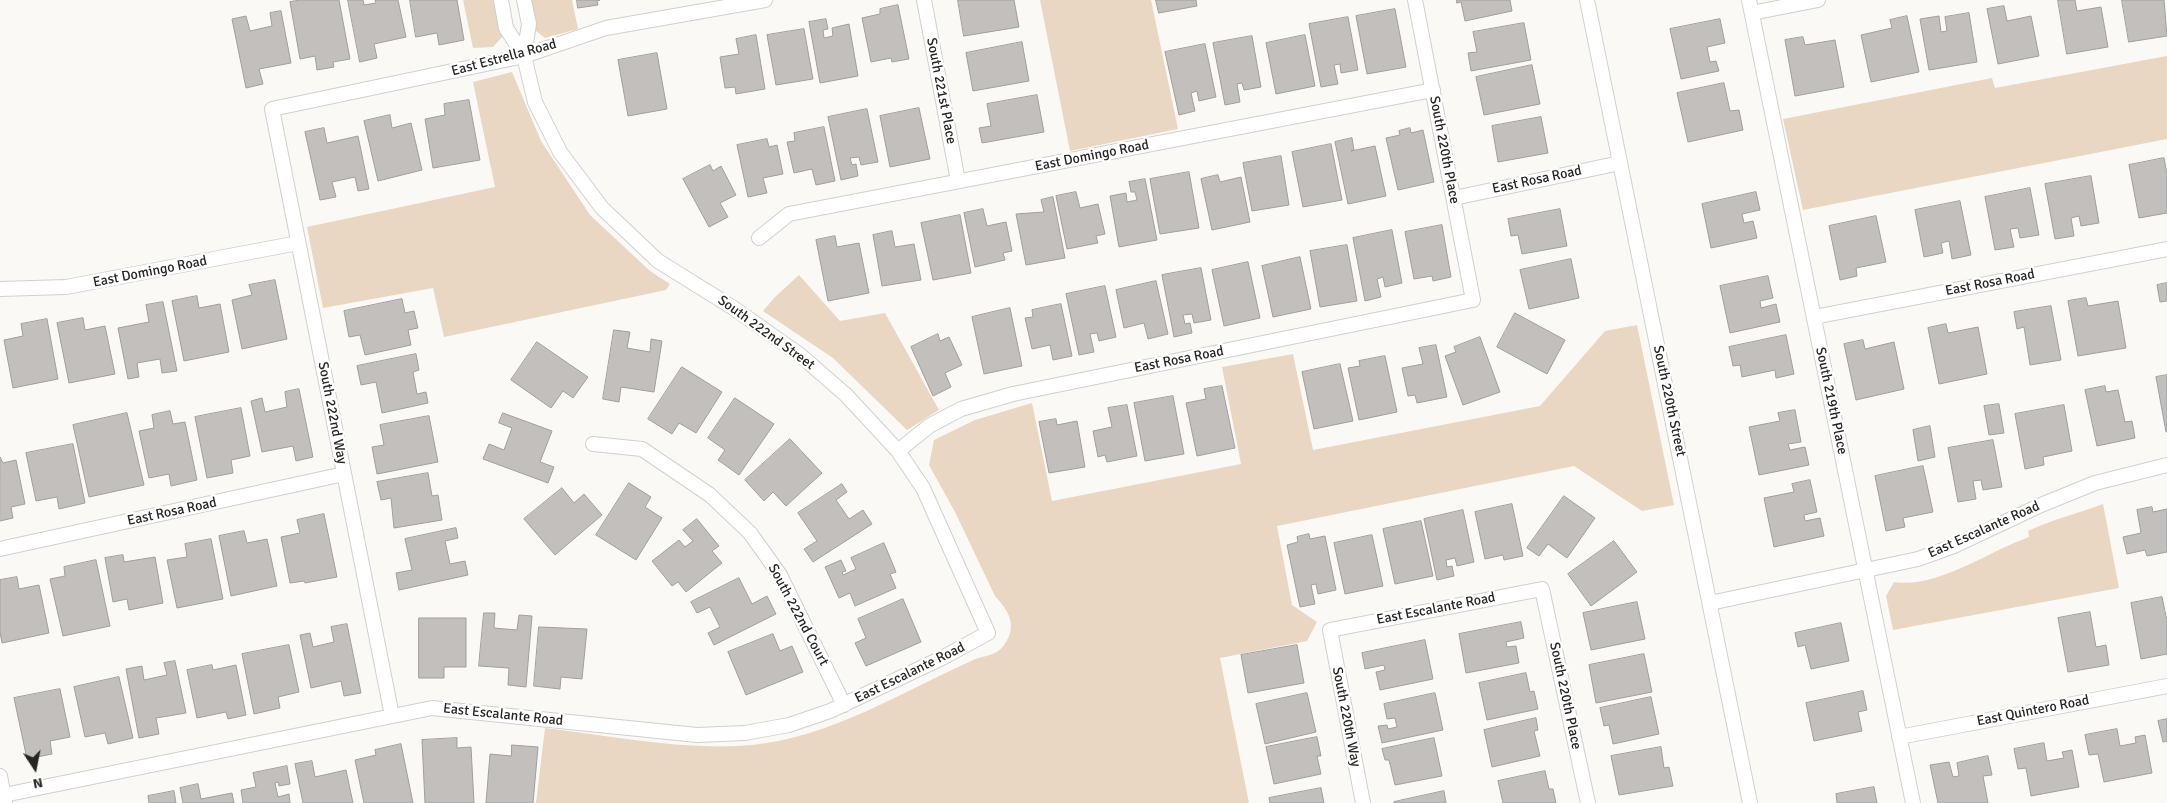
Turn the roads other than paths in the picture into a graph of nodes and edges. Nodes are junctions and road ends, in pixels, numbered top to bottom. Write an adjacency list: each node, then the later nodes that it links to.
1 (501, 0): 9 (street, South 222nd Street)
2 (524, 0): 9 (street, South 222nd Street)
3 (766, 0): 9 (street, East Estrella Road)
4 (924, 0): 13 (street, South 221st Place)
5 (1415, 0): 10 (street, South 220th Place)
6 (1587, 0): 12 (street, South 220th Street)
7 (1818, 0): 8 (street)
8 (1751, 6): 20 (street, South 219th Place)
9 (524, 56): 11 (street, East Estrella Road); 22 (street, South 222nd Street)
10 (1433, 90): 13 (street, East Domingo Road); 14 (street, South 220th Place)
11 (272, 110): 16 (street, South 222nd Way)
12 (1620, 163): 14 (street, East Rosa Road); 28 (street, South 220th Street)
13 (958, 181): 15 (street, East Domingo Road)
14 (1454, 198): 19 (street, South 220th Place)
15 (759, 238)
16 (298, 243): 18 (street, East Domingo Road); 24 (street, South 222nd Way)
17 (2167, 249): 20 (street, East Rosa Road)
18 (0, 289)
19 (1474, 300): 22 (street, East Rosa Road)
20 (1814, 317): 26 (street, South 219th Place)
21 (593, 444): 32 (street, South 222nd Court)
22 (898, 451): 30 (street, South 222nd Street)
23 (2167, 465): 26 (street, East Escalante Road)
24 (344, 474): 25 (street, East Rosa Road); 33 (street, South 222nd Way)
25 (0, 550)
26 (1866, 571): 28 (street, East Escalante Road); 34 (street, South 219th Place)
27 (1542, 589): 29 (street, East Escalante Road); 38 (street, South 220th Place)
28 (1710, 603): 39 (street, South 220th Street)
29 (1330, 630): 37 (street, South 220th Way)
30 (988, 633): 32 (street, East Escalante Road)
31 (2167, 686): 34 (street, East Quintero Road)
32 (844, 705): 33 (street, East Escalante Road)
33 (392, 716): 36 (street, East Escalante Road)
34 (1899, 737): 40 (street, South 219th Place)
35 (0, 776): 36 (street)
36 (5, 799)
37 (1363, 803)
38 (1588, 803)
39 (1750, 803)
40 (1913, 803)

